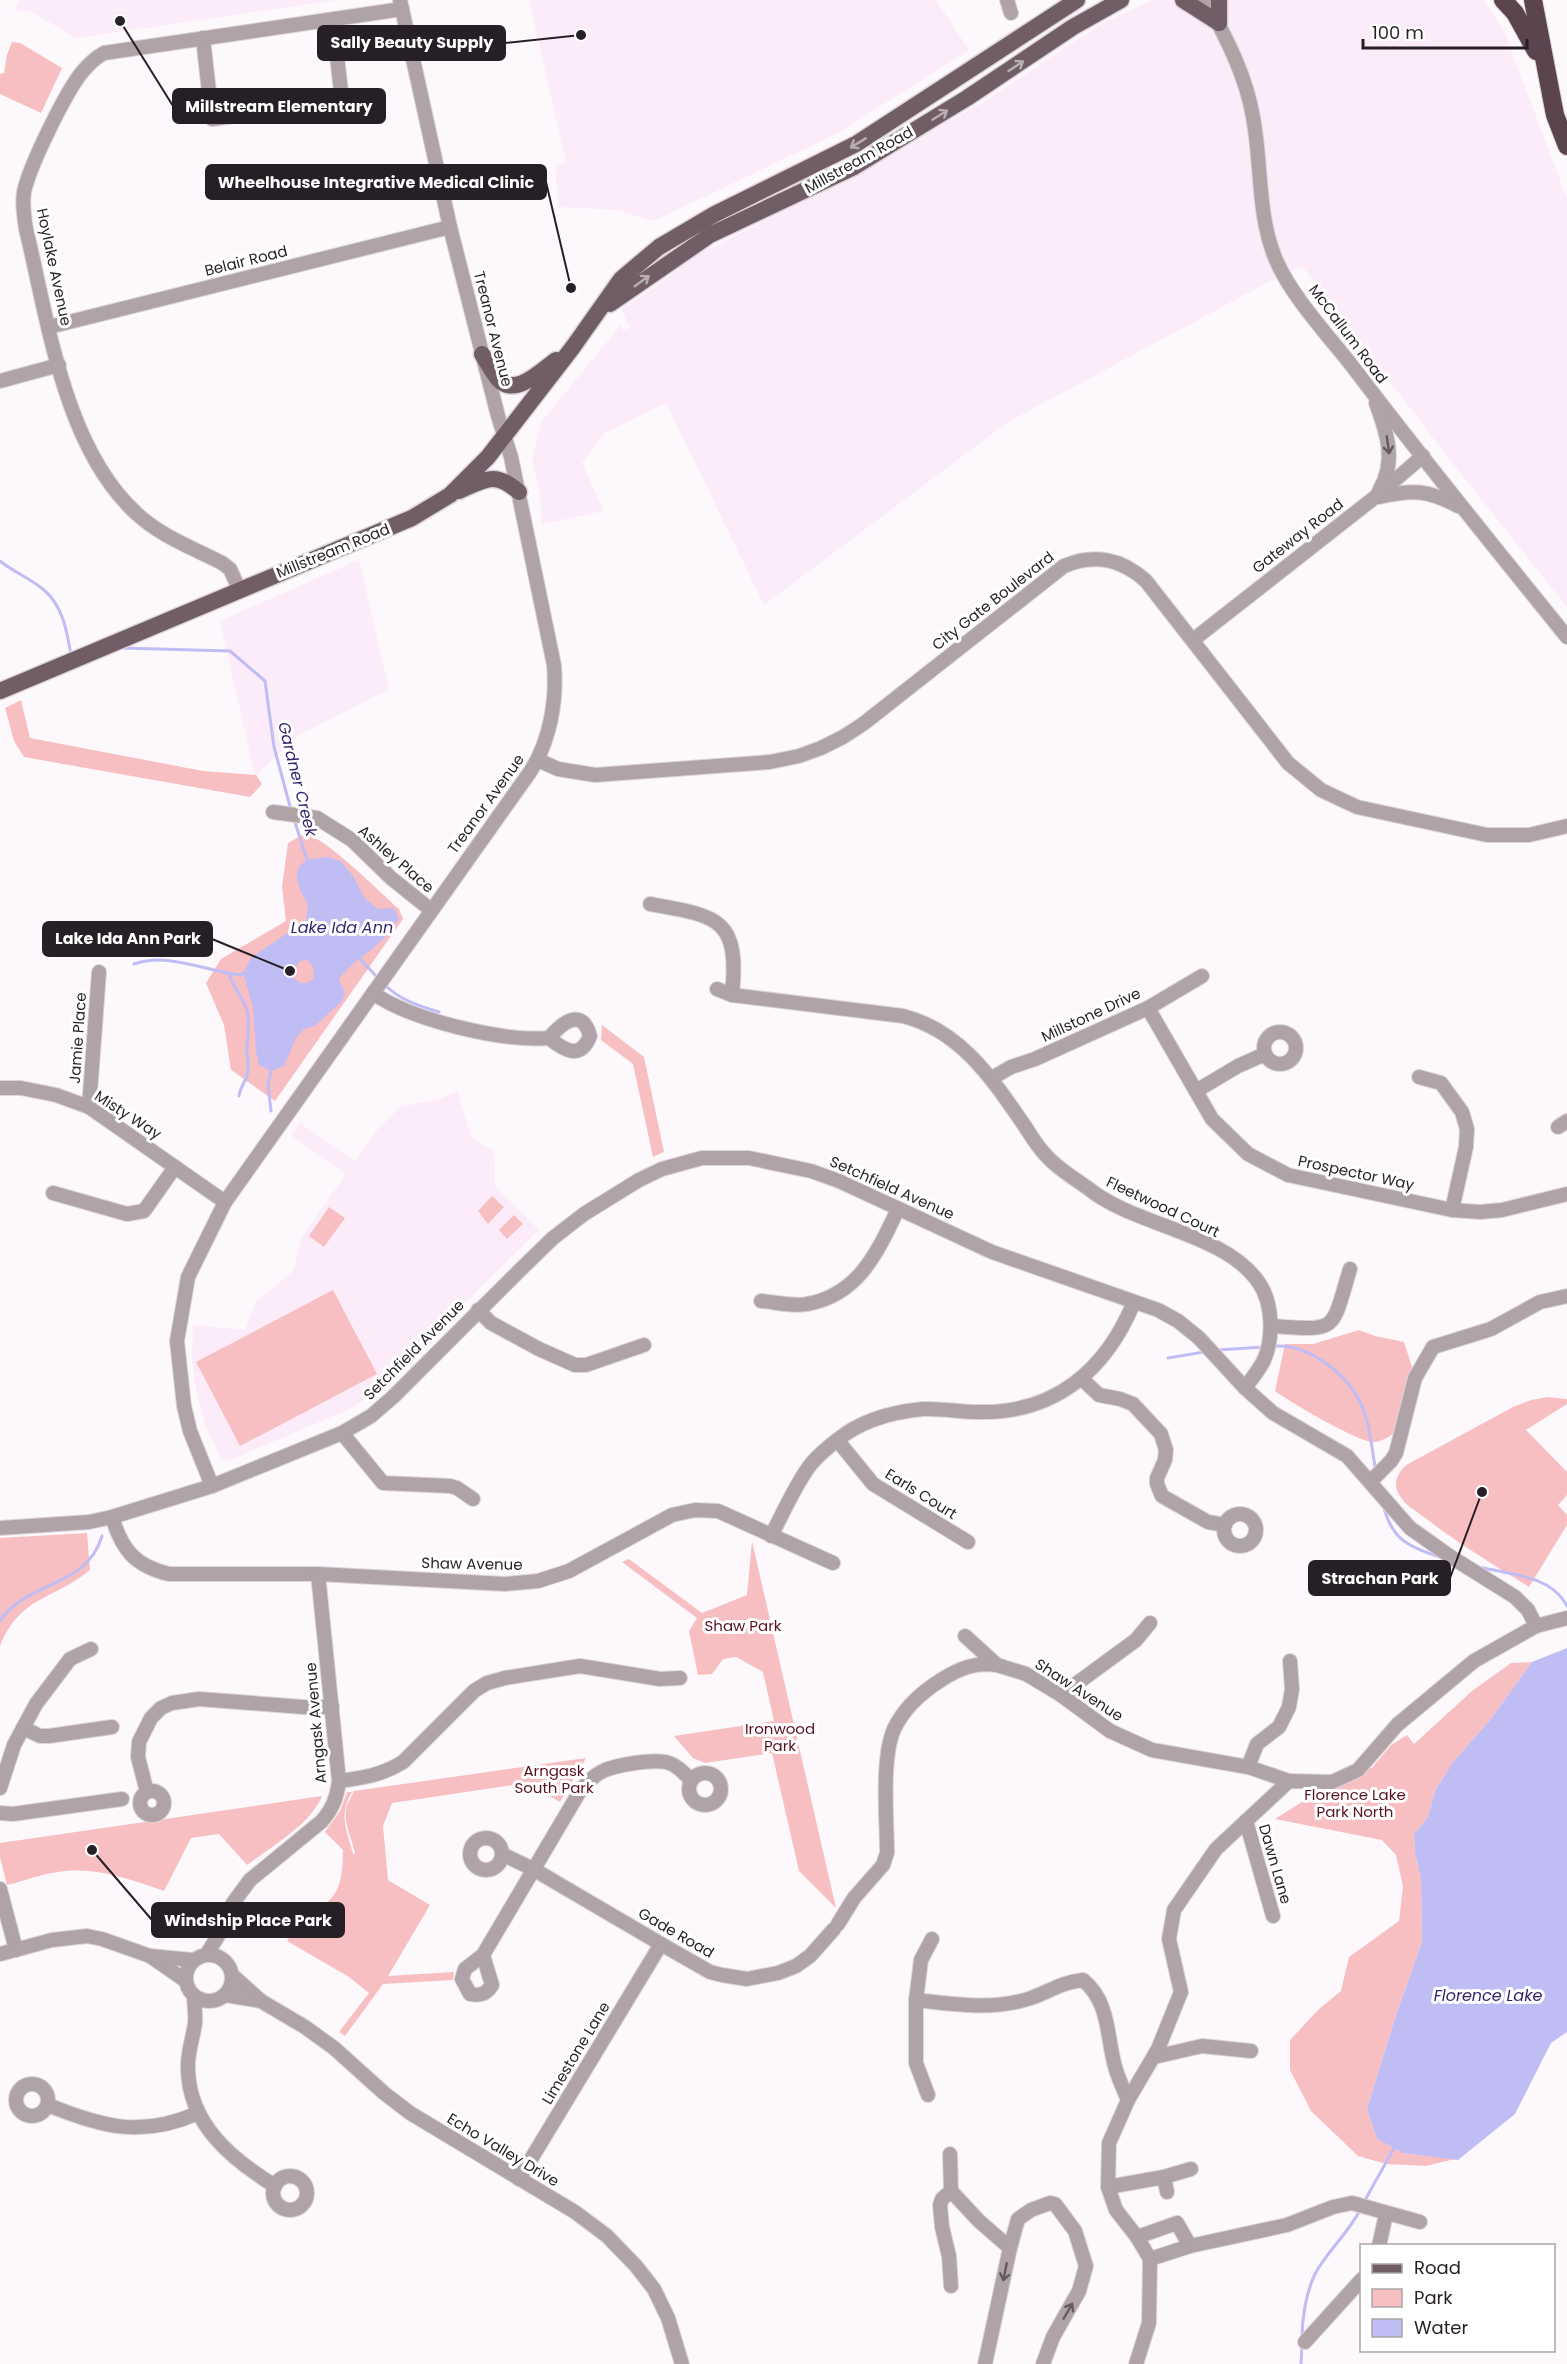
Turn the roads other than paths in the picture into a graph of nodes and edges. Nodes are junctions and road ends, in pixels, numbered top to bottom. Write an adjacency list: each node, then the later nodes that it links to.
1 (1077, 0): 15 (main road, Millstream Road, one-way to 15)
2 (1121, 0): 15 (main road, Millstream Road, one-way to 2)
3 (1183, 0): 10 (main road)
4 (1206, 0): 10 (street, McCallum Road)
5 (1219, 0): 10 (main road)
6 (1503, 0): 12 (highway)
7 (1533, 0): 12 (highway)
8 (401, 5): 9 (street, Hoylake Avenue); 14 (street, Treanor Avenue)
9 (333, 20): 11 (street, Hoylake Avenue); 11 (street)
10 (1219, 23): 21 (street, McCallum Road)
11 (203, 38): 16 (street, Hoylake Avenue)
12 (1546, 74): 13 (highway)
13 (1567, 146)
14 (450, 227): 16 (street, Belair Road); 18 (street, Treanor Avenue)
15 (595, 316): 17 (main road, Millstream Road)
16 (49, 327): 19 (street, Hoylake Avenue)
17 (573, 347): 18 (main road); 22 (main road, Millstream Road)
18 (482, 354): 22 (street, Treanor Avenue)
19 (59, 365): 20 (street); 28 (street, Hoylake Avenue)
20 (0, 381)
21 (1372, 392): 23 (street, McCallum Road); 26 (street, one-way to 26)
22 (504, 437): 24 (street, Treanor Avenue); 25 (main road, Millstream Road)
23 (1423, 456): 26 (street, Gateway Road); 27 (street, McCallum Road)
24 (519, 492): 25 (main road); 32 (street, Treanor Avenue)
25 (450, 495): 28 (main road, Millstream Road)
26 (1374, 498): 27 (street); 30 (street, Gateway Road)
27 (1464, 510): 29 (street, McCallum Road)
28 (239, 589): 31 (main road, Millstream Road)
29 (1567, 637)
30 (1193, 639): 32 (street, City Gate Boulevard); 34 (street, City Gate Boulevard)
31 (0, 691)
32 (538, 760): 36 (street, Treanor Avenue)
33 (273, 812): 36 (street, Ashley Place)
34 (1567, 826)
35 (650, 904): 41 (street)
36 (430, 910): 40 (street, Treanor Avenue)
37 (99, 972): 49 (street, Jamie Place)
38 (1202, 976): 42 (street, Millstone Drive)
39 (717, 989): 41 (street, Fleetwood Court)
40 (374, 993): 43 (street); 53 (street, Treanor Avenue)
41 (732, 995): 46 (street, Fleetwood Court)
42 (1148, 1008): 46 (street, Millstone Drive); 48 (street, Prospector Way)
43 (549, 1038)
44 (1265, 1054): 48 (street)
45 (1419, 1077): 55 (street)
46 (992, 1078): 61 (street, Fleetwood Court)
47 (0, 1088): 49 (street, Misty Way)
48 (1196, 1091): 55 (street, Prospector Way)
49 (89, 1107): 50 (street, Misty Way)
50 (175, 1167): 51 (street); 53 (street, Misty Way)
51 (52, 1193)
52 (1567, 1194): 55 (street, Prospector Way)
53 (225, 1202): 68 (street, Treanor Avenue)
54 (898, 1209): 58 (street); 59 (street, Setchfield Avenue); 60 (street, Setchfield Avenue)
55 (1452, 1210)
56 (1350, 1269): 61 (street)
57 (1567, 1296): 67 (street)
58 (761, 1302)
59 (1134, 1302): 63 (street); 64 (street, Setchfield Avenue)
60 (478, 1310): 62 (street); 65 (street, Setchfield Avenue)
61 (1271, 1326): 64 (street, Fleetwood Court)
62 (644, 1345)
63 (1082, 1379): 66 (street); 71 (street)
64 (1245, 1388): 67 (street, Setchfield Avenue)
65 (342, 1432): 68 (street, Setchfield Avenue); 69 (street)
66 (838, 1441): 73 (street); 74 (street, Earls Court)
67 (1371, 1480): 79 (street, Setchfield Avenue)
68 (213, 1486): 70 (street, Setchfield Avenue)
69 (473, 1499)
70 (112, 1517): 72 (street, Setchfield Avenue); 76 (street, Shaw Avenue)
71 (1225, 1526)
72 (0, 1528)
73 (771, 1536): 75 (street, Shaw Avenue); 76 (street, Shaw Avenue)
74 (968, 1542)
75 (833, 1563)
76 (318, 1574): 86 (street, Arngask Avenue)
77 (1567, 1618): 79 (street, Shaw Avenue)
78 (1150, 1623): 85 (street)
79 (1536, 1626): 92 (street, Shaw Avenue)
80 (965, 1636): 83 (street, Shaw Avenue)
81 (91, 1649): 88 (street)
82 (1290, 1661): 89 (street)
83 (997, 1665): 85 (street, Shaw Avenue); 104 (street, Gade Road)
84 (680, 1678): 90 (street)
85 (1061, 1695): 89 (street, Shaw Avenue)
86 (332, 1706): 90 (street, Arngask Avenue); 94 (street)
87 (112, 1727): 88 (street)
88 (23, 1728): 93 (street)
89 (1248, 1767): 92 (street, Shaw Avenue)
90 (339, 1780): 102 (street, Arngask Avenue)
91 (691, 1780): 99 (street)
92 (1289, 1781): 97 (street)
93 (0, 1788)
94 (147, 1792)
95 (122, 1799): 96 (street)
96 (0, 1813)
97 (1246, 1821): 101 (street, Dawn Lane); 121 (street)
98 (502, 1854): 99 (street, Gade Road)
99 (533, 1869): 104 (street, Gade Road); 108 (street)
100 (0, 1889): 105 (street)
101 (1273, 1916)
102 (221, 1931): 107 (street, Arngask Avenue); 110 (street, Arngask Avenue)
103 (932, 1939): 116 (street)
104 (661, 1944): 129 (street, Limestone Lane)
105 (16, 1950): 106 (street); 109 (street)
106 (0, 1954)
107 (207, 1954): 110 (street); 111 (street)
108 (483, 1955)
109 (150, 1956): 111 (street); 113 (street)
110 (223, 1959): 112 (street)
111 (192, 1960): 113 (street)
112 (232, 1975): 114 (street); 118 (street, Echo Valley Drive)
113 (186, 1981): 115 (street)
114 (225, 1995): 117 (street); 118 (street, Echo Valley Drive)
115 (194, 1996): 117 (street); 119 (street)
116 (916, 2000): 122 (street); 123 (street)
117 (211, 2001): 119 (street)
118 (261, 2001): 129 (street, Echo Valley Drive)
119 (195, 2022): 125 (street)
120 (1251, 2051): 121 (street)
121 (1154, 2058): 123 (street)
122 (928, 2095)
123 (1128, 2100): 131 (street)
124 (48, 2105): 125 (street)
125 (198, 2113): 130 (street)
126 (950, 2154): 132 (street)
127 (1191, 2169): 128 (street)
128 (1164, 2177): 131 (street); 133 (street)
129 (519, 2179): 144 (street, Echo Valley Drive)
130 (275, 2186)
131 (1108, 2187): 136 (street)
132 (951, 2191): 139 (street); 142 (street)
133 (1167, 2192)
134 (1386, 2214): 135 (street); 137 (street); 138 (street)
135 (1420, 2222)
136 (1137, 2237): 138 (street); 140 (street)
137 (1379, 2244)
138 (1190, 2246): 140 (street)
139 (1010, 2248): 145 (street, one-way to 145); 146 (street, one-way to 139)
140 (1150, 2259): 147 (street)
141 (1360, 2281): 143 (street)
142 (951, 2286)
143 (1305, 2342)
144 (682, 2364)
145 (985, 2364)
146 (1043, 2364)
147 (1136, 2364)

